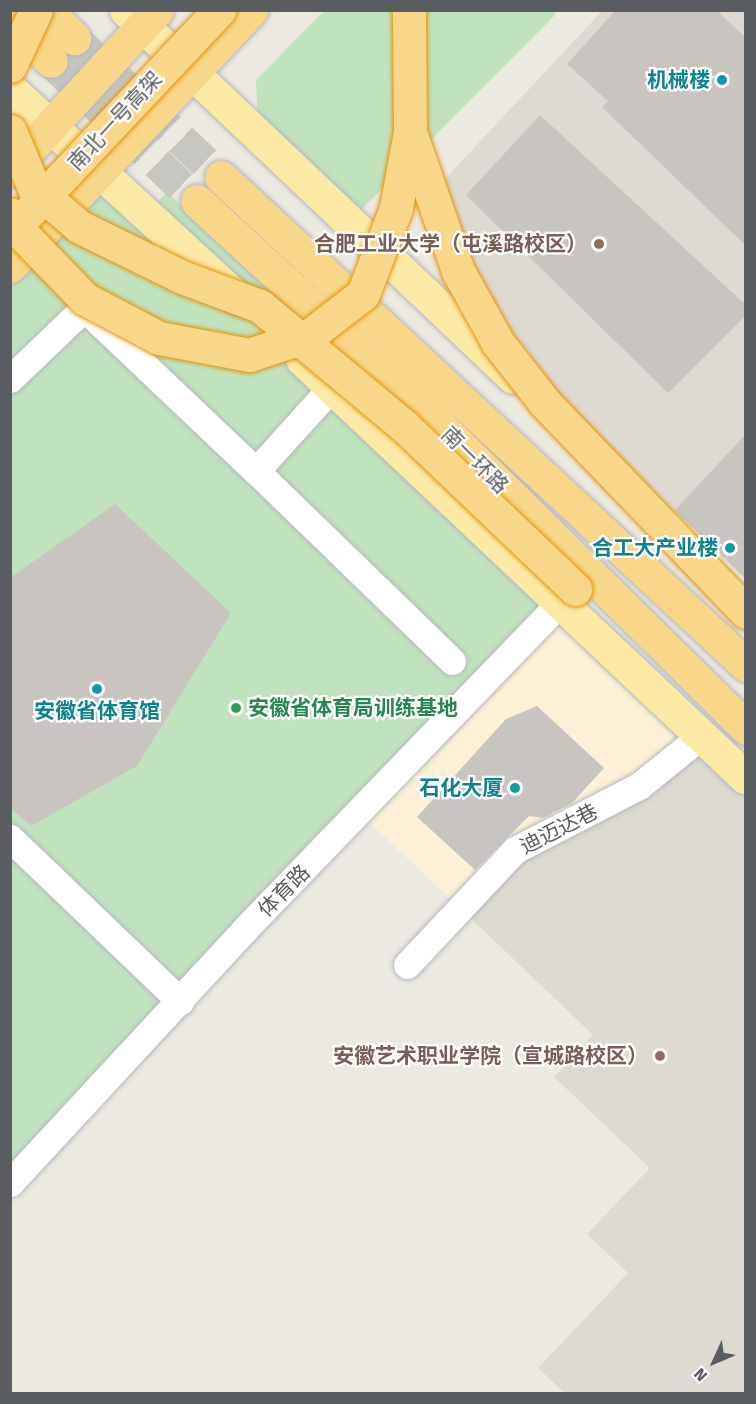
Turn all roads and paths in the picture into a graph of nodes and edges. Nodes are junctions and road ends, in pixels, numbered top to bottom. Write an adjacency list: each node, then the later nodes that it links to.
1 (36, 10): 11 (highway, bridge)
2 (46, 10): 9 (highway)
3 (189, 10): 20 (highway, 南北一号高架)
4 (219, 10): 23 (highway, 南北一号高架, bridge)
5 (251, 10): 12 (highway)
6 (409, 10): 16 (highway, bridge)
7 (142, 16): 12 (main road); 14 (highway)
8 (10, 21): 10 (highway)
9 (74, 38)
10 (51, 61)
11 (10, 66)
12 (192, 73): 18 (highway); 28 (main road)
13 (10, 89): 14 (main road)
14 (52, 126): 17 (highway); 18 (main road)
15 (10, 131): 29 (highway, bridge)
16 (410, 132): 22 (highway, bridge); 30 (highway, bridge)
17 (10, 170)
18 (100, 172): 24 (highway); 26 (main road)
19 (221, 177): 32 (highway, 南一环路)
20 (10, 201)
21 (197, 201): 33 (highway, 南一环路)
22 (10, 214)
23 (10, 231)
24 (10, 266)
25 (10, 379): 27 (street)
26 (332, 387): 27 (street); 29 (main road)
27 (256, 471): 31 (street)
28 (746, 593)
29 (568, 596): 34 (main road); 35 (highway); 39 (street, 体育路)
30 (746, 612)
31 (452, 661)
32 (746, 665)
33 (746, 728)
34 (701, 736): 36 (main road); 38 (street, 迪迈达巷)
35 (746, 754)
36 (746, 778)
37 (10, 838): 39 (street)
38 (406, 965)
39 (180, 1000): 40 (street, 体育路)
40 (10, 1184)

